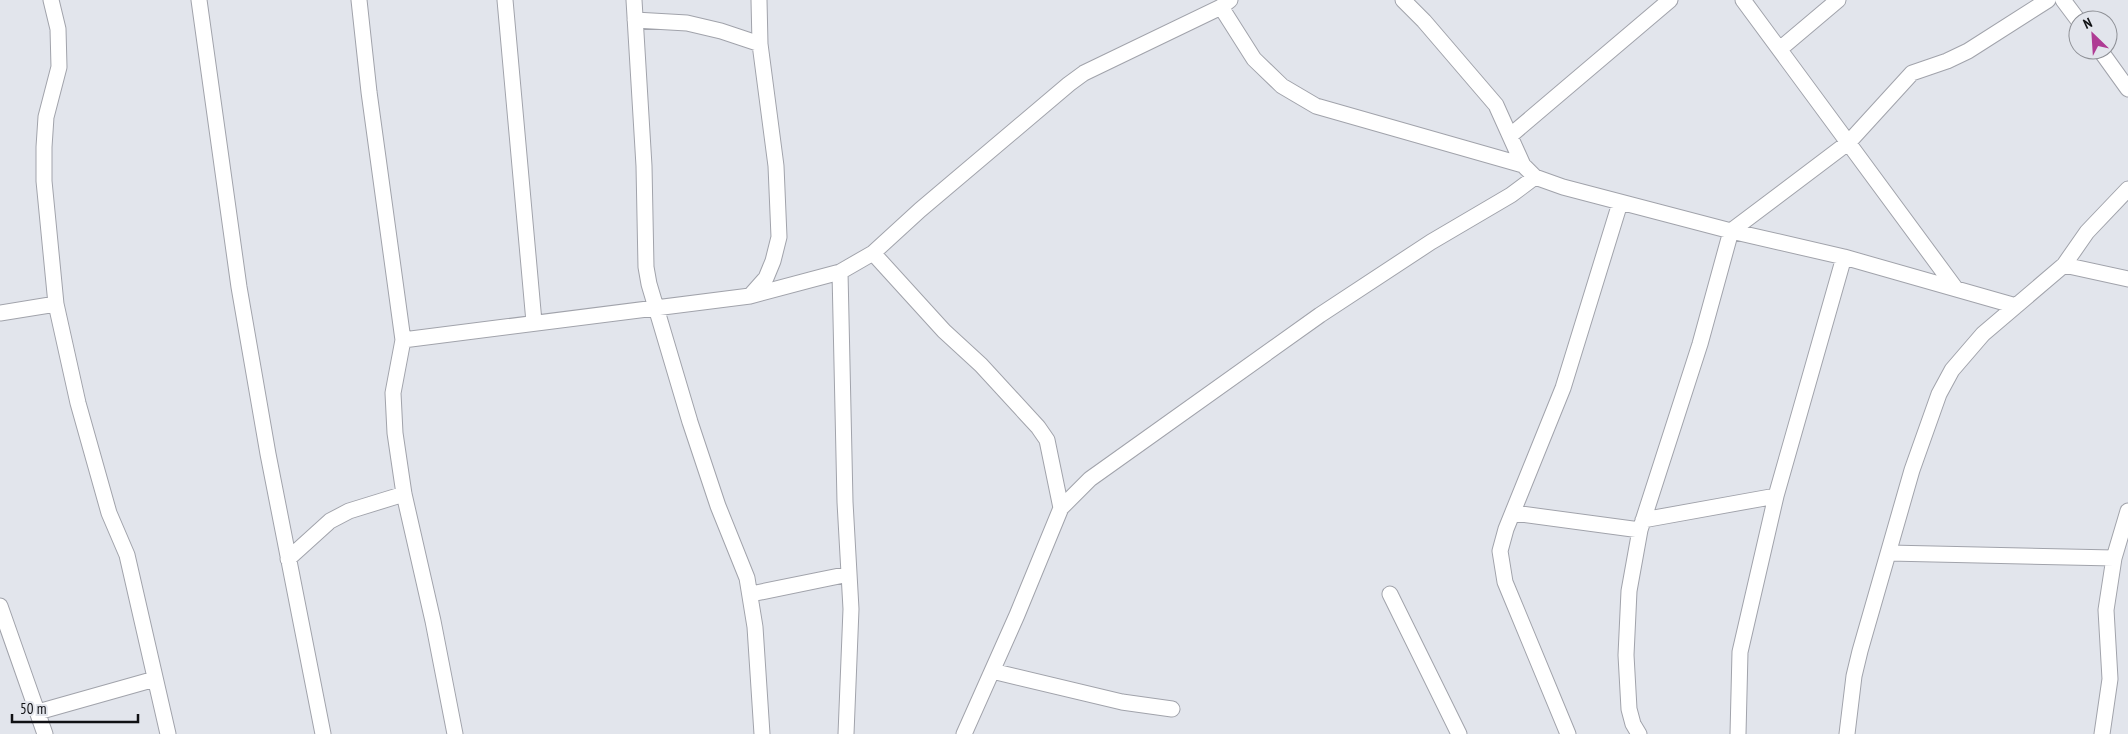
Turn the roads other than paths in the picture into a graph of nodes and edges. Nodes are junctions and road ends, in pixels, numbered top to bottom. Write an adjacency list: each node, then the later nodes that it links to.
1 (51, 0): 32 (street)
2 (199, 0): 46 (street)
3 (359, 0): 37 (street)
4 (505, 0): 36 (street)
5 (634, 0): 13 (street)
6 (759, 0): 14 (street)
7 (1670, 0): 18 (street)
8 (1743, 0): 15 (street)
9 (1838, 0): 15 (street)
10 (2048, 0): 19 (street)
11 (1407, 1): 18 (street)
12 (1226, 4): 20 (street); 25 (street)
13 (635, 20): 14 (street); 34 (street)
14 (760, 44): 31 (street)
15 (1780, 49): 19 (street)
16 (2107, 60): 17 (street)
17 (2128, 89)
18 (1510, 135): 20 (street)
19 (1849, 142): 24 (street); 30 (street)
20 (1523, 164): 21 (street)
21 (1535, 177): 23 (street); 40 (street)
22 (2128, 189): 27 (street)
23 (1620, 204): 24 (street); 42 (street)
24 (1732, 232): 26 (street); 43 (street)
25 (873, 253): 28 (street); 40 (street)
26 (1844, 257): 30 (street); 39 (street)
27 (2064, 265): 29 (street); 33 (street)
28 (840, 272): 31 (street); 47 (street)
29 (2128, 278)
30 (1956, 289): 33 (street)
31 (750, 296): 34 (street)
32 (56, 304): 35 (street); 52 (street)
33 (2016, 306): 44 (street)
34 (656, 309): 36 (street); 48 (street)
35 (0, 313)
36 (534, 322): 37 (street)
37 (403, 340): 38 (street)
38 (404, 494): 46 (street); 58 (street)
39 (1776, 496): 43 (street); 65 (street)
40 (1061, 508): 51 (street)
41 (2128, 511): 45 (street)
42 (1514, 512): 43 (street); 63 (street)
43 (1641, 525): 64 (street)
44 (1888, 553): 45 (street); 66 (street)
45 (2114, 558): 67 (street)
46 (288, 559): 57 (street)
47 (849, 574): 48 (street); 60 (street)
48 (751, 594): 59 (street)
49 (1390, 594): 62 (street)
50 (0, 606): 54 (street)
51 (992, 671): 53 (street); 61 (street)
52 (155, 679): 54 (street); 56 (street)
53 (1172, 709)
54 (38, 712): 55 (street)
55 (45, 734)
56 (168, 734)
57 (323, 734)
58 (455, 734)
59 (762, 734)
60 (846, 734)
61 (964, 734)
62 (1459, 734)
63 (1568, 734)
64 (1639, 734)
65 (1738, 734)
66 (1847, 734)
67 (2102, 734)

